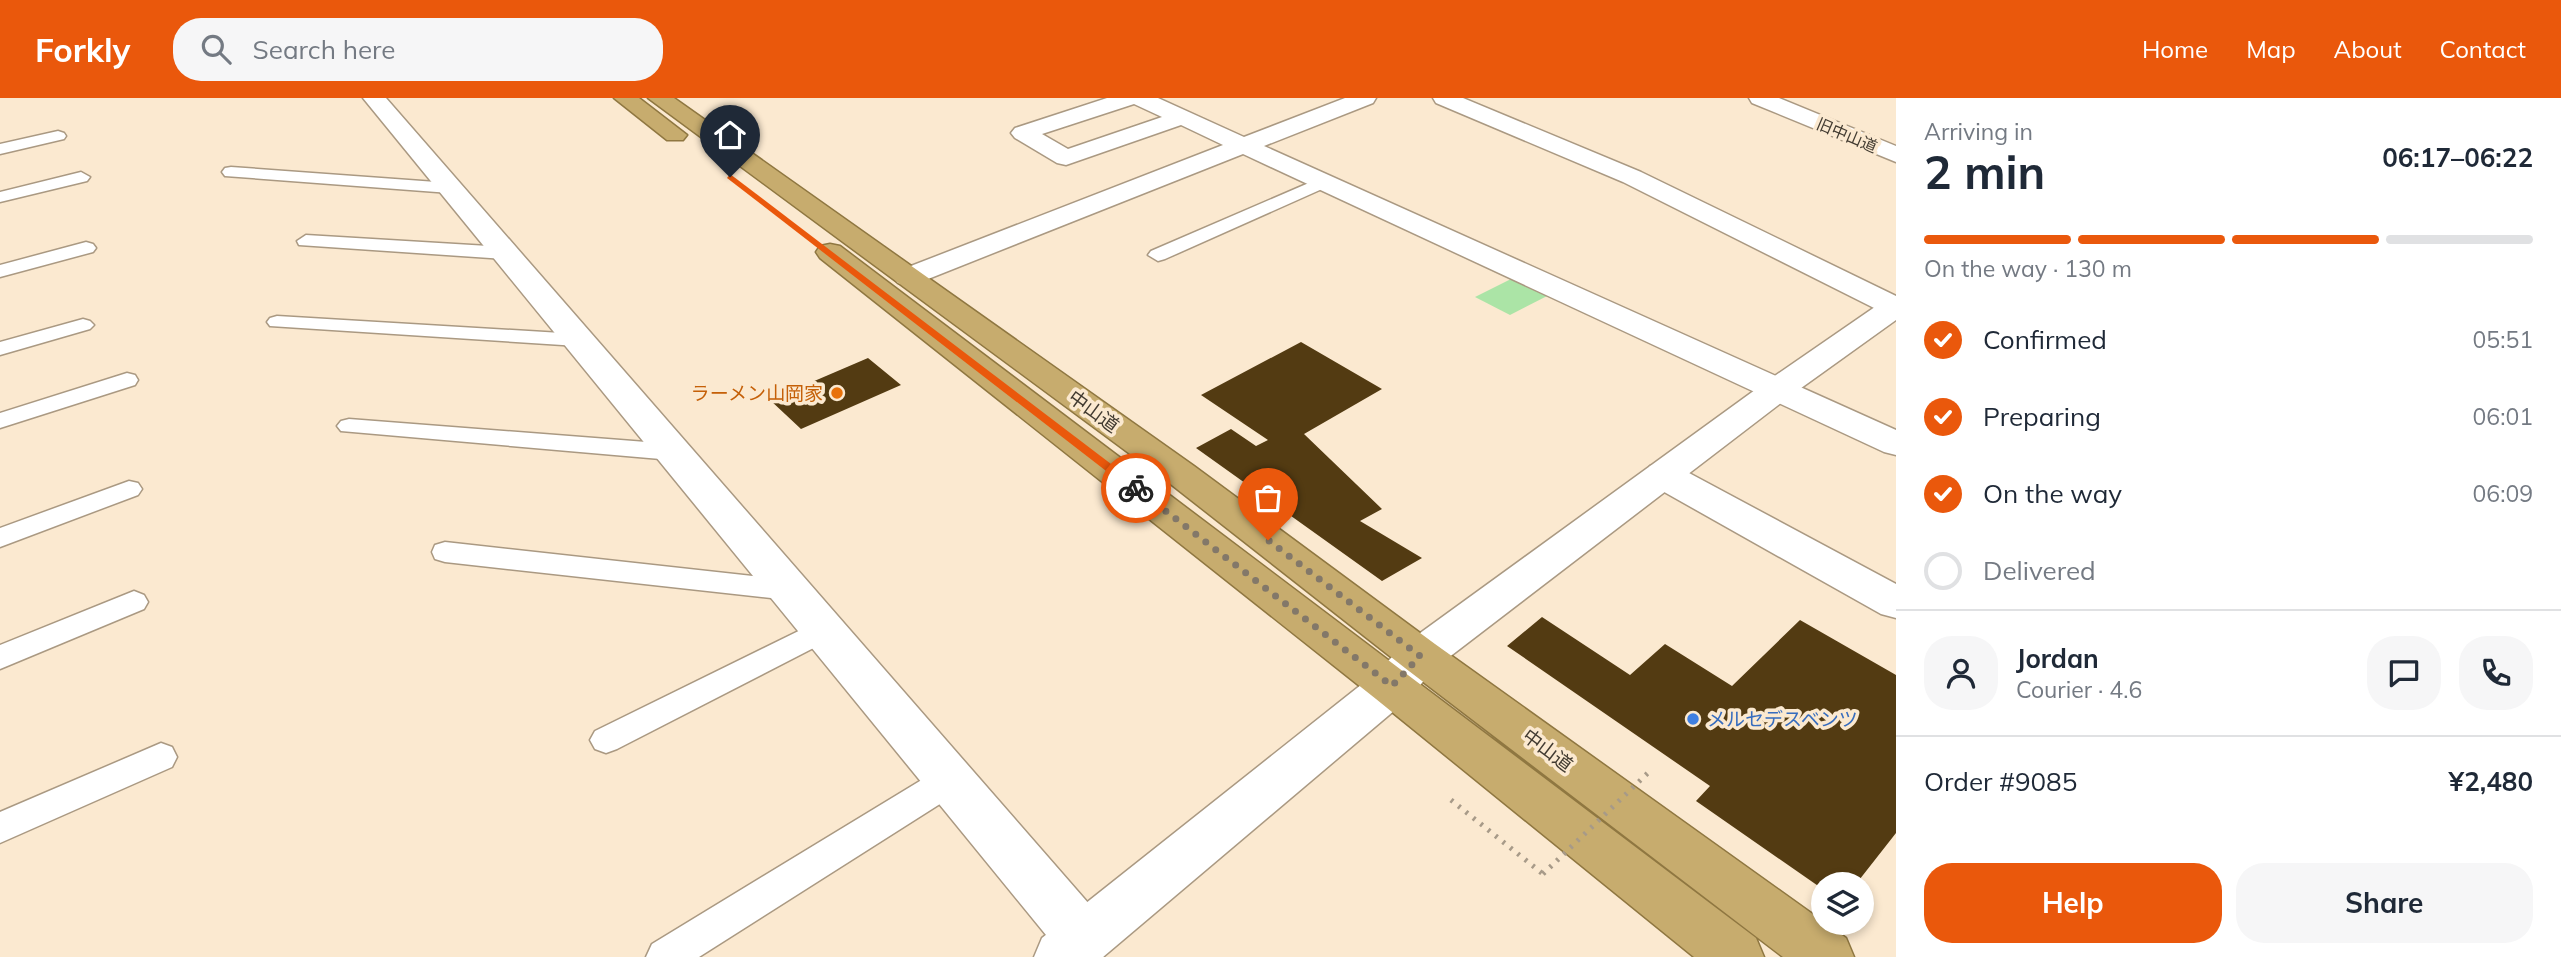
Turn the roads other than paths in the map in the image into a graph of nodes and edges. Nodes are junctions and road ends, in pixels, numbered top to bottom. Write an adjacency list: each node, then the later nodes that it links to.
1 (374, 98): 17 (street)
2 (625, 98): 46 (highway, 中山道)
3 (659, 98): 24 (highway, 中山道)
4 (1129, 98): 9 (street)
5 (1140, 98): 9 (street)
6 (1365, 98): 11 (street)
7 (1444, 98): 25 (street)
8 (1760, 98): 13 (street, 旧中山道)
9 (1183, 117): 11 (street)
10 (58, 136): 12 (lane)
11 (1248, 146): 16 (street); 24 (street)
12 (0, 149)
13 (1896, 155)
14 (231, 172): 17 (lane)
15 (81, 177): 18 (lane)
16 (1325, 181): 22 (lane); 31 (street)
17 (450, 188): 21 (street)
18 (0, 197)
19 (306, 241): 21 (lane)
20 (86, 248): 23 (lane)
21 (505, 253): 28 (street)
22 (1158, 255)
23 (0, 271)
24 (908, 277): 44 (highway, 中山道)
25 (1896, 306): 31 (street)
26 (277, 322): 28 (lane)
27 (83, 325): 29 (lane)
28 (578, 340): 35 (street)
29 (0, 349)
30 (127, 380): 32 (lane)
31 (1778, 389): 34 (street); 36 (street)
32 (0, 421)
33 (349, 426): 35 (lane)
34 (1896, 444)
35 (672, 452): 40 (street)
36 (1663, 475): 42 (street); 44 (street)
37 (129, 489): 38 (lane)
38 (0, 538)
39 (445, 552): 40 (lane)
40 (789, 590): 43 (street)
41 (134, 602): 45 (lane)
42 (1896, 603)
43 (822, 630): 47 (lane); 49 (street)
44 (1420, 656): 46 (street); 54 (highway, 中山道)
45 (0, 657)
46 (1392, 686): 51 (street); 53 (highway, 中山道)
47 (606, 740)
48 (161, 757): 50 (lane)
49 (950, 780): 51 (street); 52 (lane)
50 (0, 828)
51 (1073, 948)
52 (665, 957)
53 (1737, 957)
54 (1827, 957)

